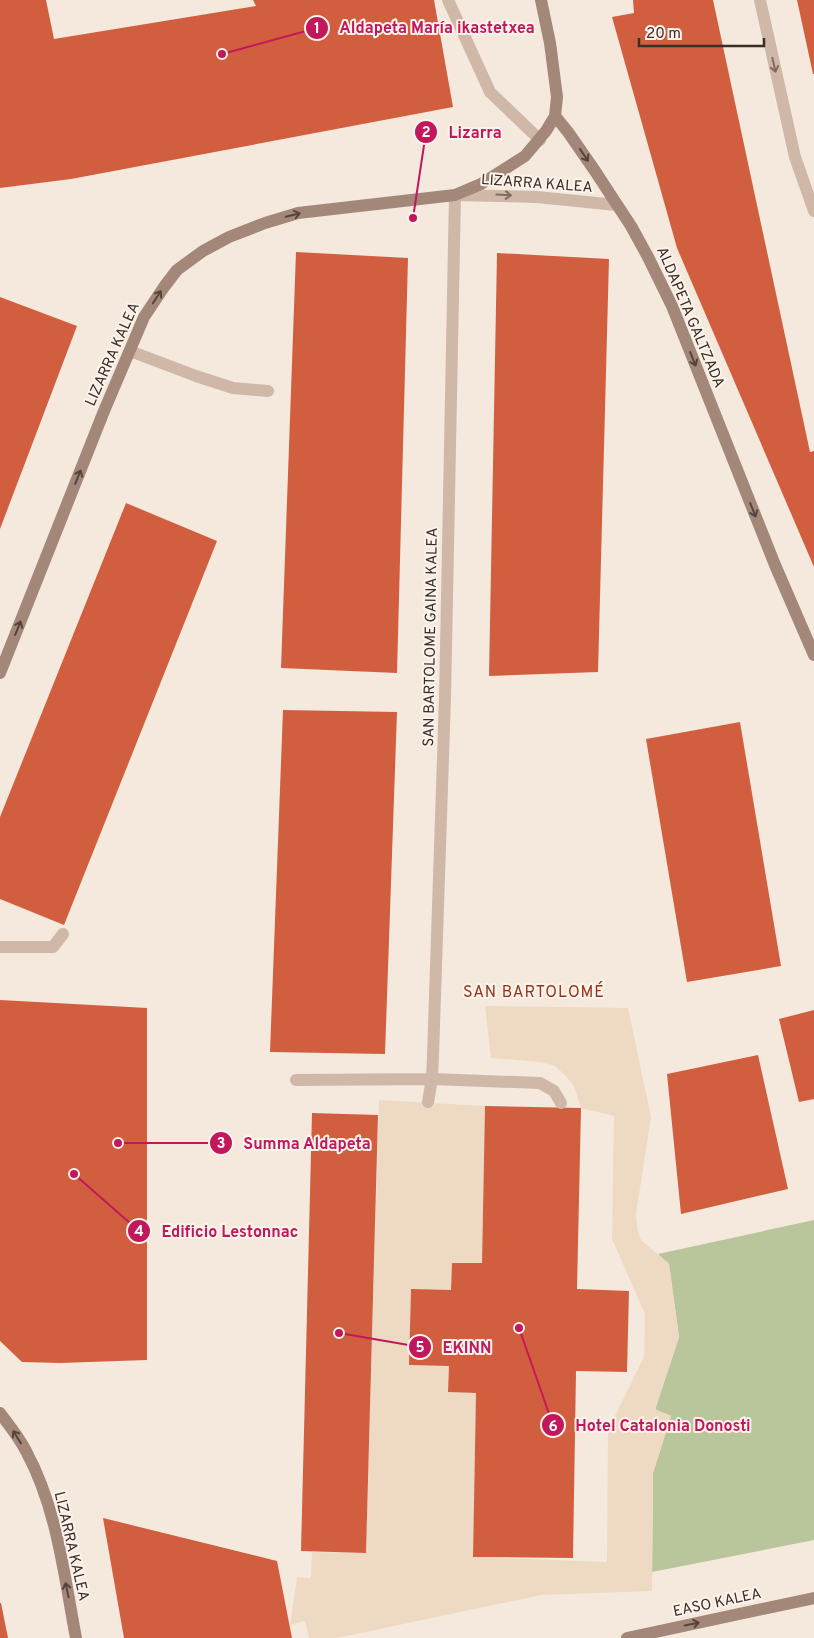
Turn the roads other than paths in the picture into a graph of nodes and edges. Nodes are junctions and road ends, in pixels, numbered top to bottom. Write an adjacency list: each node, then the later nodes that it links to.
1 (448, 0): 5 (street)
2 (540, 0): 4 (street)
3 (760, 0): 8 (street, one-way to 8)
4 (555, 116): 5 (street, LIZARRA KALEA); 7 (street, ALDAPETA GALTZADA, one-way to 7)
5 (540, 140): 6 (street, LIZARRA KALEA)
6 (455, 195): 7 (street, LIZARRA KALEA, one-way to 7); 9 (street, LIZARRA KALEA, one-way to 6); 15 (street, SAN BARTOLOME GAINA KALEA)
7 (616, 205): 11 (street, ALDAPETA GALTZADA, one-way to 11)
8 (813, 205)
9 (130, 351): 10 (street); 12 (street, LIZARRA KALEA, one-way to 9)
10 (268, 391)
11 (814, 654)
12 (0, 673)
13 (63, 934): 14 (street)
14 (0, 947)
15 (432, 1079): 16 (street); 17 (street, SAN BARTOLOME GAINA KALEA); 18 (street)
16 (296, 1080)
17 (428, 1102)
18 (561, 1103)
19 (0, 1413): 22 (street, LIZARRA KALEA, one-way to 19)
20 (814, 1598): 21 (street, EASO KALEA, one-way to 20)
21 (645, 1636): 23 (street, EASO KALEA)
22 (76, 1638)
23 (627, 1638)

